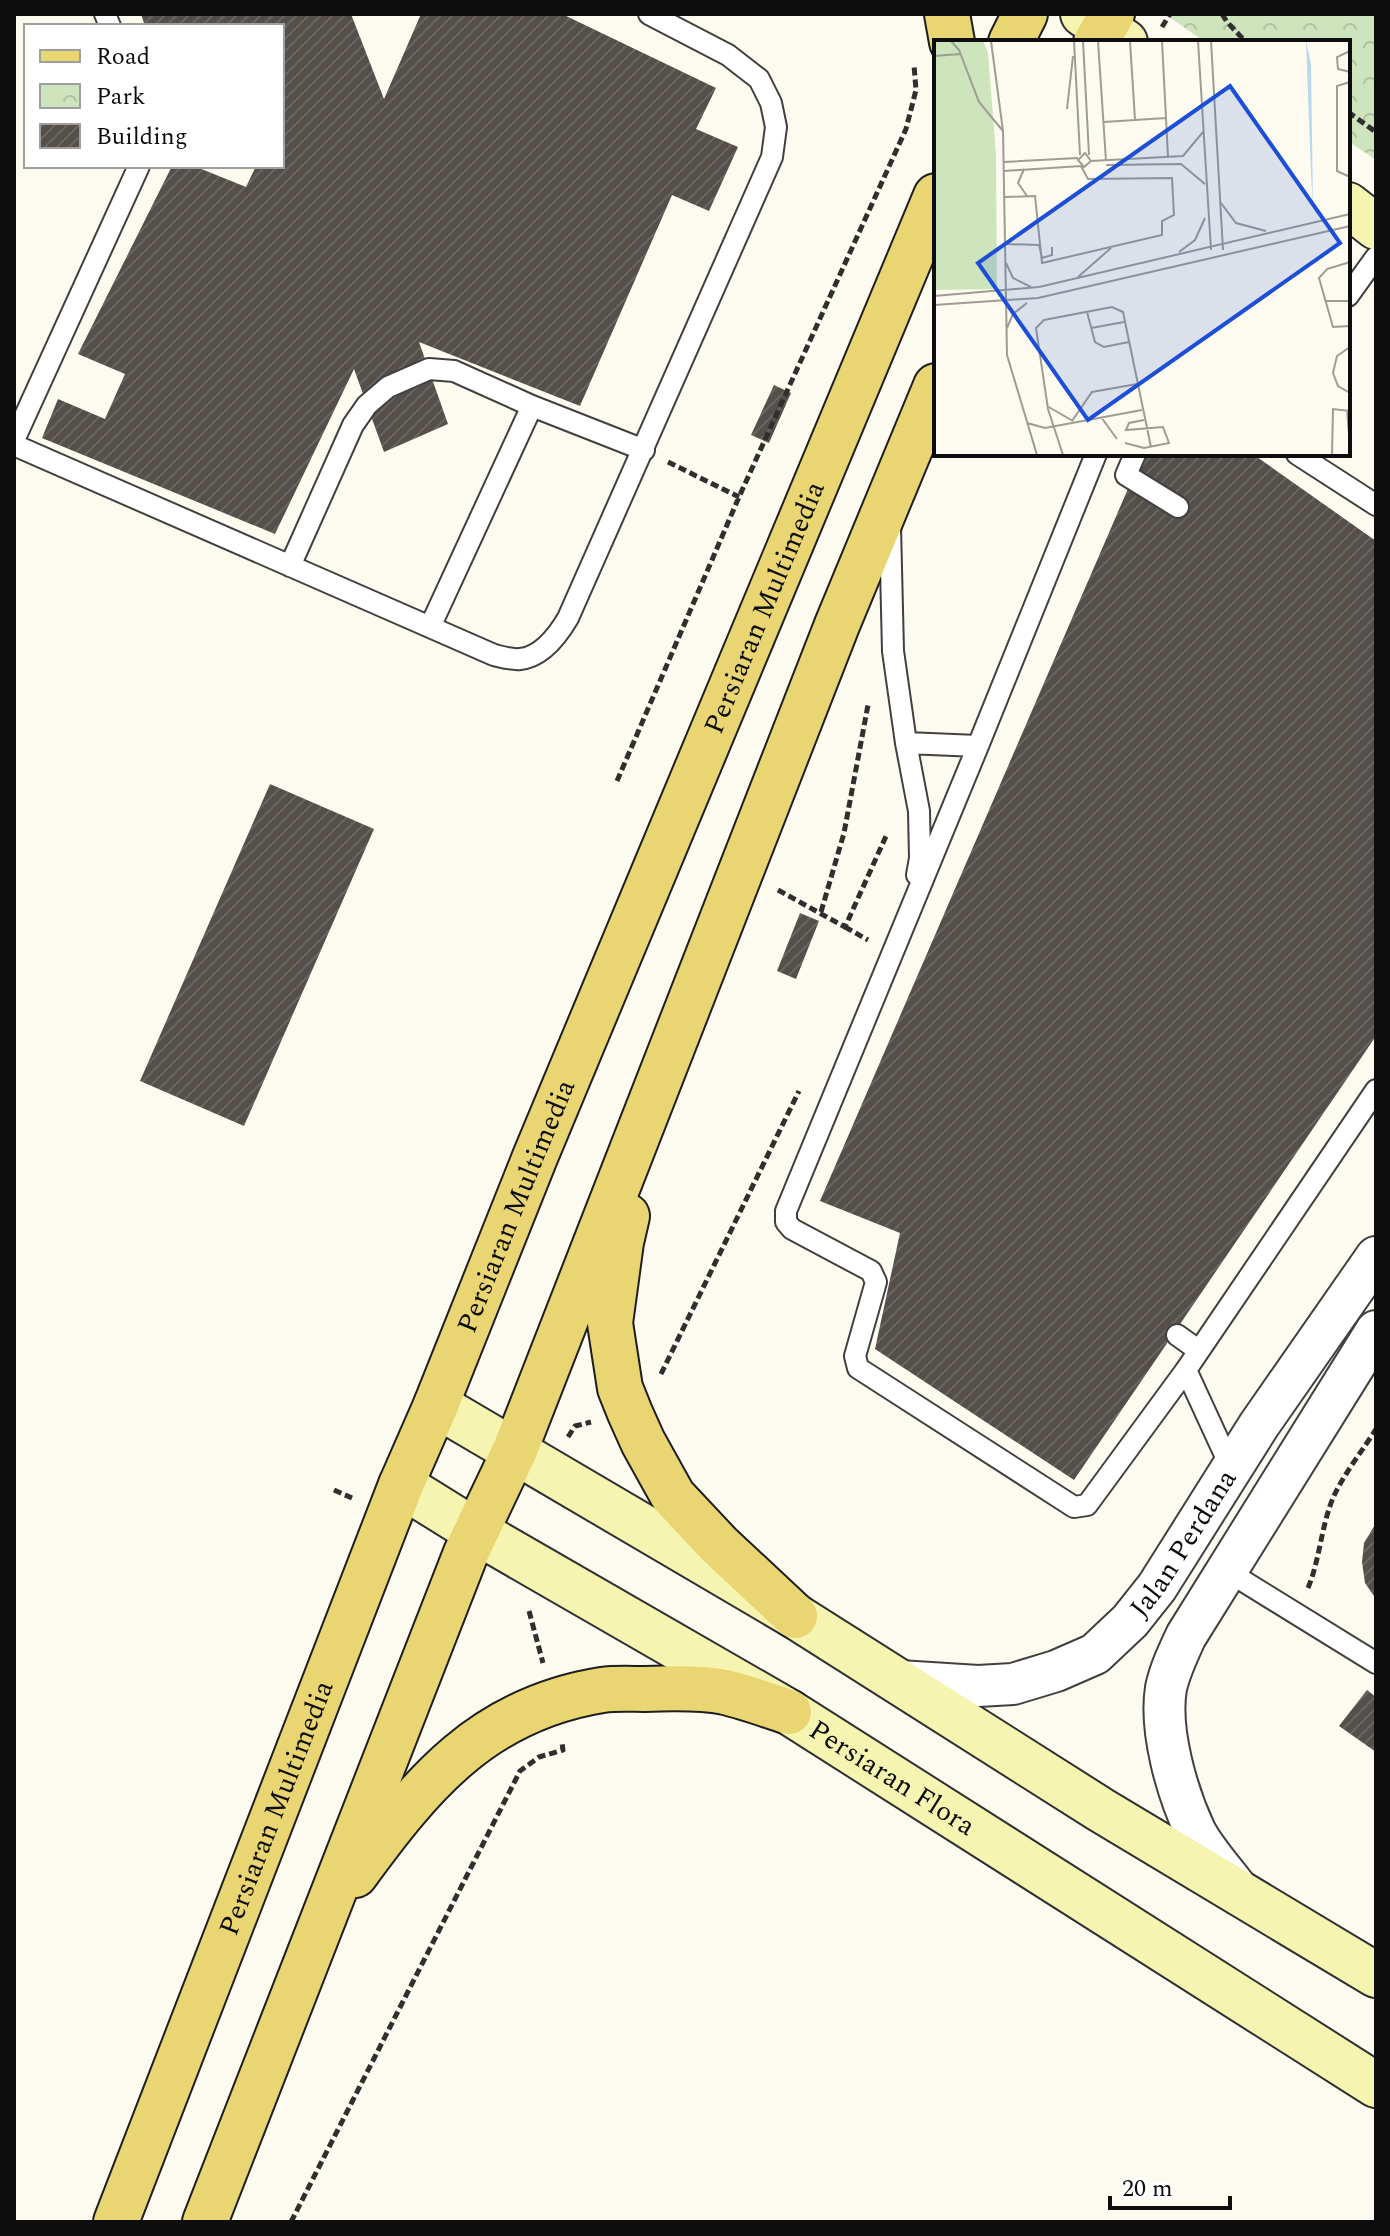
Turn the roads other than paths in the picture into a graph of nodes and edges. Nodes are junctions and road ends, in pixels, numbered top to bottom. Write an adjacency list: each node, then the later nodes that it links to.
1 (649, 14): 15 (lane)
2 (947, 14): 4 (main road)
3 (1025, 14): 5 (main road)
4 (936, 40)
5 (1012, 40)
6 (138, 168): 14 (lane)
7 (934, 197): 34 (main road, Persiaran Multimedia)
8 (1350, 207): 9 (main road)
9 (1376, 227)
10 (1376, 257): 11 (lane)
11 (1350, 293)
12 (934, 391): 19 (main road)
13 (532, 406): 15 (lane); 22 (lane); 23 (lane)
14 (14, 442): 22 (lane)
15 (644, 450): 23 (lane)
16 (1095, 456): 25 (lane)
17 (1134, 456): 21 (lane)
18 (1300, 456): 20 (lane)
19 (889, 498): 24 (lane); 27 (main road)
20 (1376, 505)
21 (1178, 507)
22 (290, 566): 23 (lane)
23 (430, 627)
24 (906, 743): 25 (lane); 26 (lane)
25 (978, 746): 26 (lane)
26 (909, 910): 33 (lane)
27 (657, 1085): 35 (main road); 40 (main road)
28 (1376, 1090): 32 (lane)
29 (1376, 1257): 36 (street, Jalan Perdana)
30 (1376, 1331): 39 (street, Jalan Perdana)
31 (1177, 1335): 32 (lane)
32 (1198, 1350): 33 (lane)
33 (1186, 1370): 36 (lane)
34 (436, 1405): 35 (main road); 37 (main road, Persiaran Multimedia)
35 (532, 1460): 38 (main road); 40 (main road)
36 (1232, 1470): 42 (street, Jalan Perdana)
37 (401, 1485): 38 (main road, Persiaran Flora); 48 (main road, Persiaran Multimedia)
38 (475, 1531): 43 (main road, Persiaran Flora); 45 (main road)
39 (1227, 1571): 41 (lane); 44 (street, Jalan Perdana)
40 (795, 1616): 42 (main road)
41 (1376, 1663)
42 (899, 1681): 44 (main road)
43 (789, 1712): 45 (main road); 47 (main road, Persiaran Flora)
44 (1240, 1893): 46 (main road)
45 (322, 1920): 49 (main road)
46 (1376, 1975)
47 (1376, 2085)
48 (116, 2222)
49 (205, 2222)

